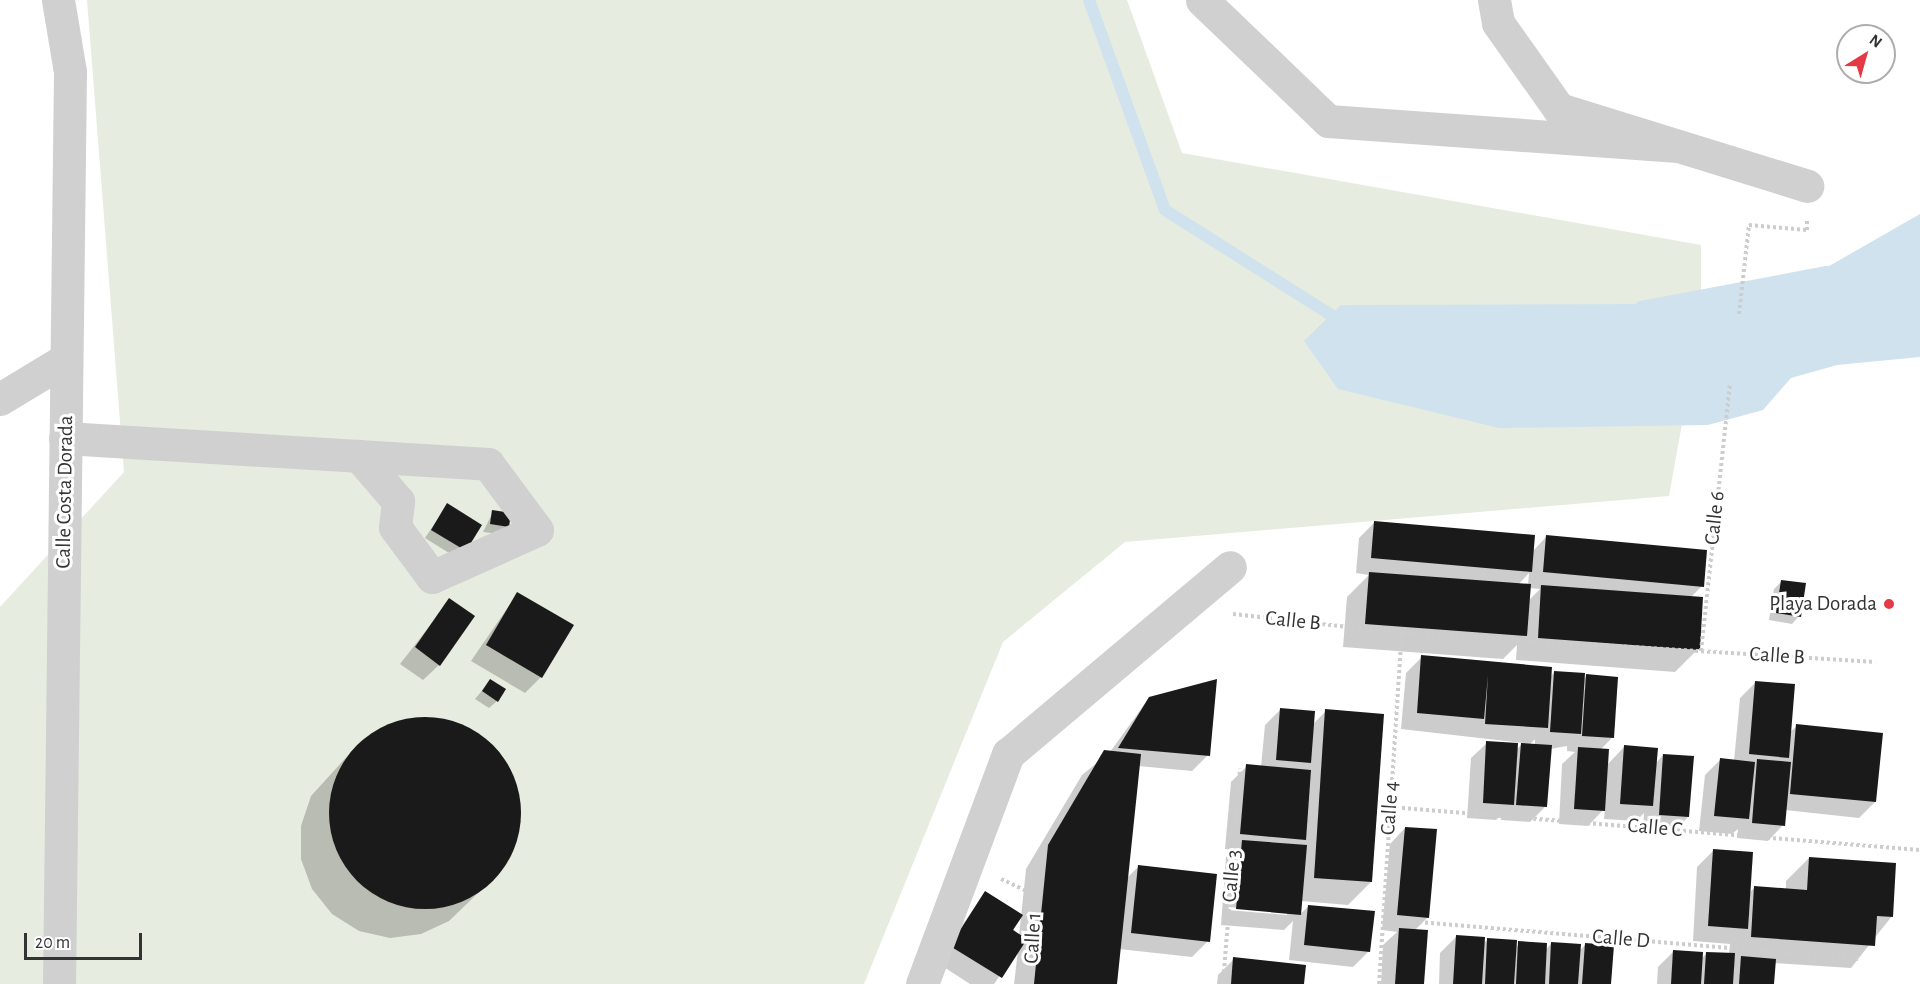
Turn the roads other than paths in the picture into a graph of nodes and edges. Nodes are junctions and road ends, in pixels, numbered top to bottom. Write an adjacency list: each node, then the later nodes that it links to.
1 (58, 0): 6 (street, Calle Costa Dorada)
2 (1202, 0): 4 (street)
3 (1494, 0): 4 (street)
4 (1678, 146): 5 (street)
5 (1807, 186)
6 (66, 359): 7 (street); 8 (street, Calle Costa Dorada)
7 (0, 399)
8 (65, 438): 9 (street); 11 (street, Calle Costa Dorada)
9 (359, 456): 9 (street)
10 (1230, 567): 12 (street)
11 (59, 984)
12 (922, 984)

